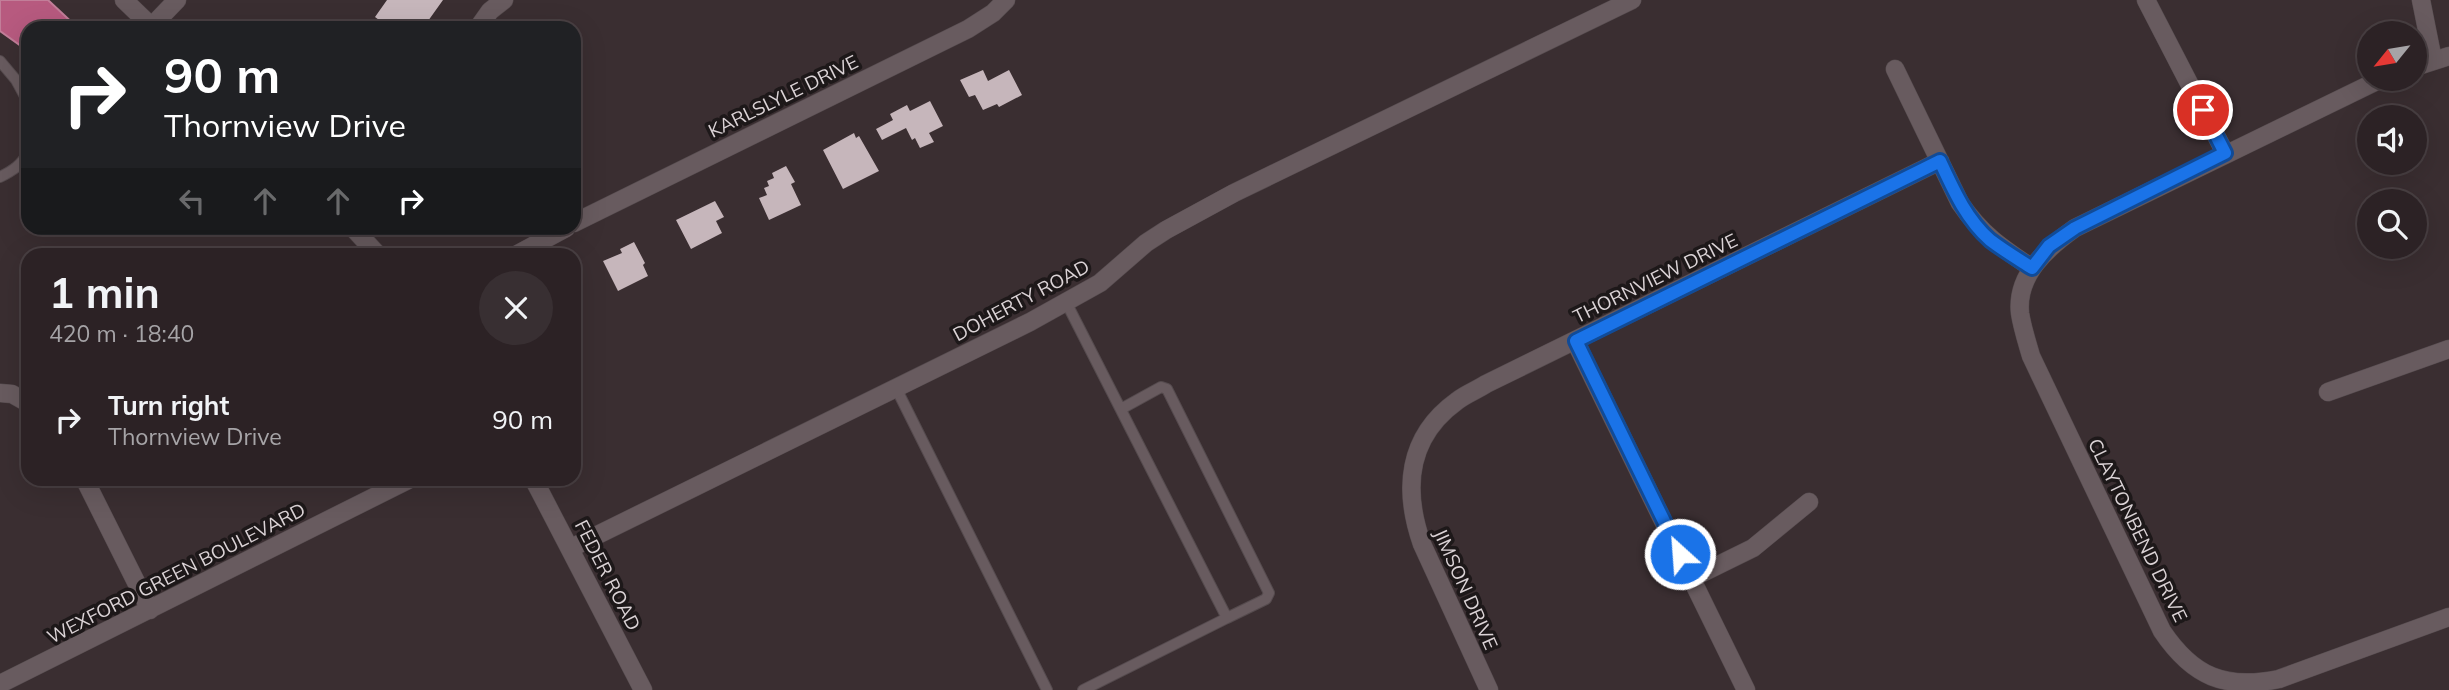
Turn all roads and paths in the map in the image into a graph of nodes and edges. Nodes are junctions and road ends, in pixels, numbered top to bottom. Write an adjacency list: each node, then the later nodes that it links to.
1 (124, 0): 8 (street)
2 (177, 0): 9 (street)
3 (504, 0): 10 (street)
4 (1006, 0): 20 (street, KARLSLYLE DRIVE)
5 (1632, 0): 26 (street, DOHERTY ROAD)
6 (2147, 0): 16 (street)
7 (2421, 0): 11 (street)
8 (146, 21)
9 (158, 21)
10 (483, 21)
11 (2441, 58)
12 (0, 61): 14 (lane)
13 (1895, 69): 17 (street)
14 (21, 89)
15 (2357, 90): 16 (street)
16 (2225, 153): 25 (street)
17 (1940, 161): 25 (street); 27 (street, THORNVIEW DRIVE)
18 (21, 163): 19 (lane)
19 (0, 177)
20 (581, 220)
21 (360, 235): 23 (street)
22 (548, 235): 24 (street)
23 (372, 248)
24 (527, 248)
25 (2032, 268): 42 (street, CLAYTONBEND DRIVE)
26 (1066, 302): 29 (street, DOHERTY ROAD); 33 (lane)
27 (1576, 341): 34 (street, THORNVIEW DRIVE); 40 (street)
28 (2449, 349): 30 (street)
29 (896, 387): 39 (street, DOHERTY ROAD); 46 (lane)
30 (2328, 392)
31 (0, 393): 32 (street)
32 (21, 399)
33 (1121, 409): 43 (lane); 43 (lane)
34 (1415, 461): 48 (street, JIMSON DRIVE)
35 (88, 486): 41 (street)
36 (396, 486): 41 (street, WEXFORD GREEN BOULEVARD)
37 (537, 486): 39 (street, FEDER ROAD)
38 (1809, 502): 40 (street)
39 (571, 548): 45 (street, FEDER ROAD)
40 (1692, 578): 49 (street)
41 (150, 610): 44 (street, WEXFORD GREEN BOULEVARD)
42 (2449, 617)
43 (1227, 618): 47 (lane)
44 (0, 684)
45 (643, 690)
46 (1047, 690)
47 (1083, 690)
48 (1489, 690)
49 (1745, 690)

